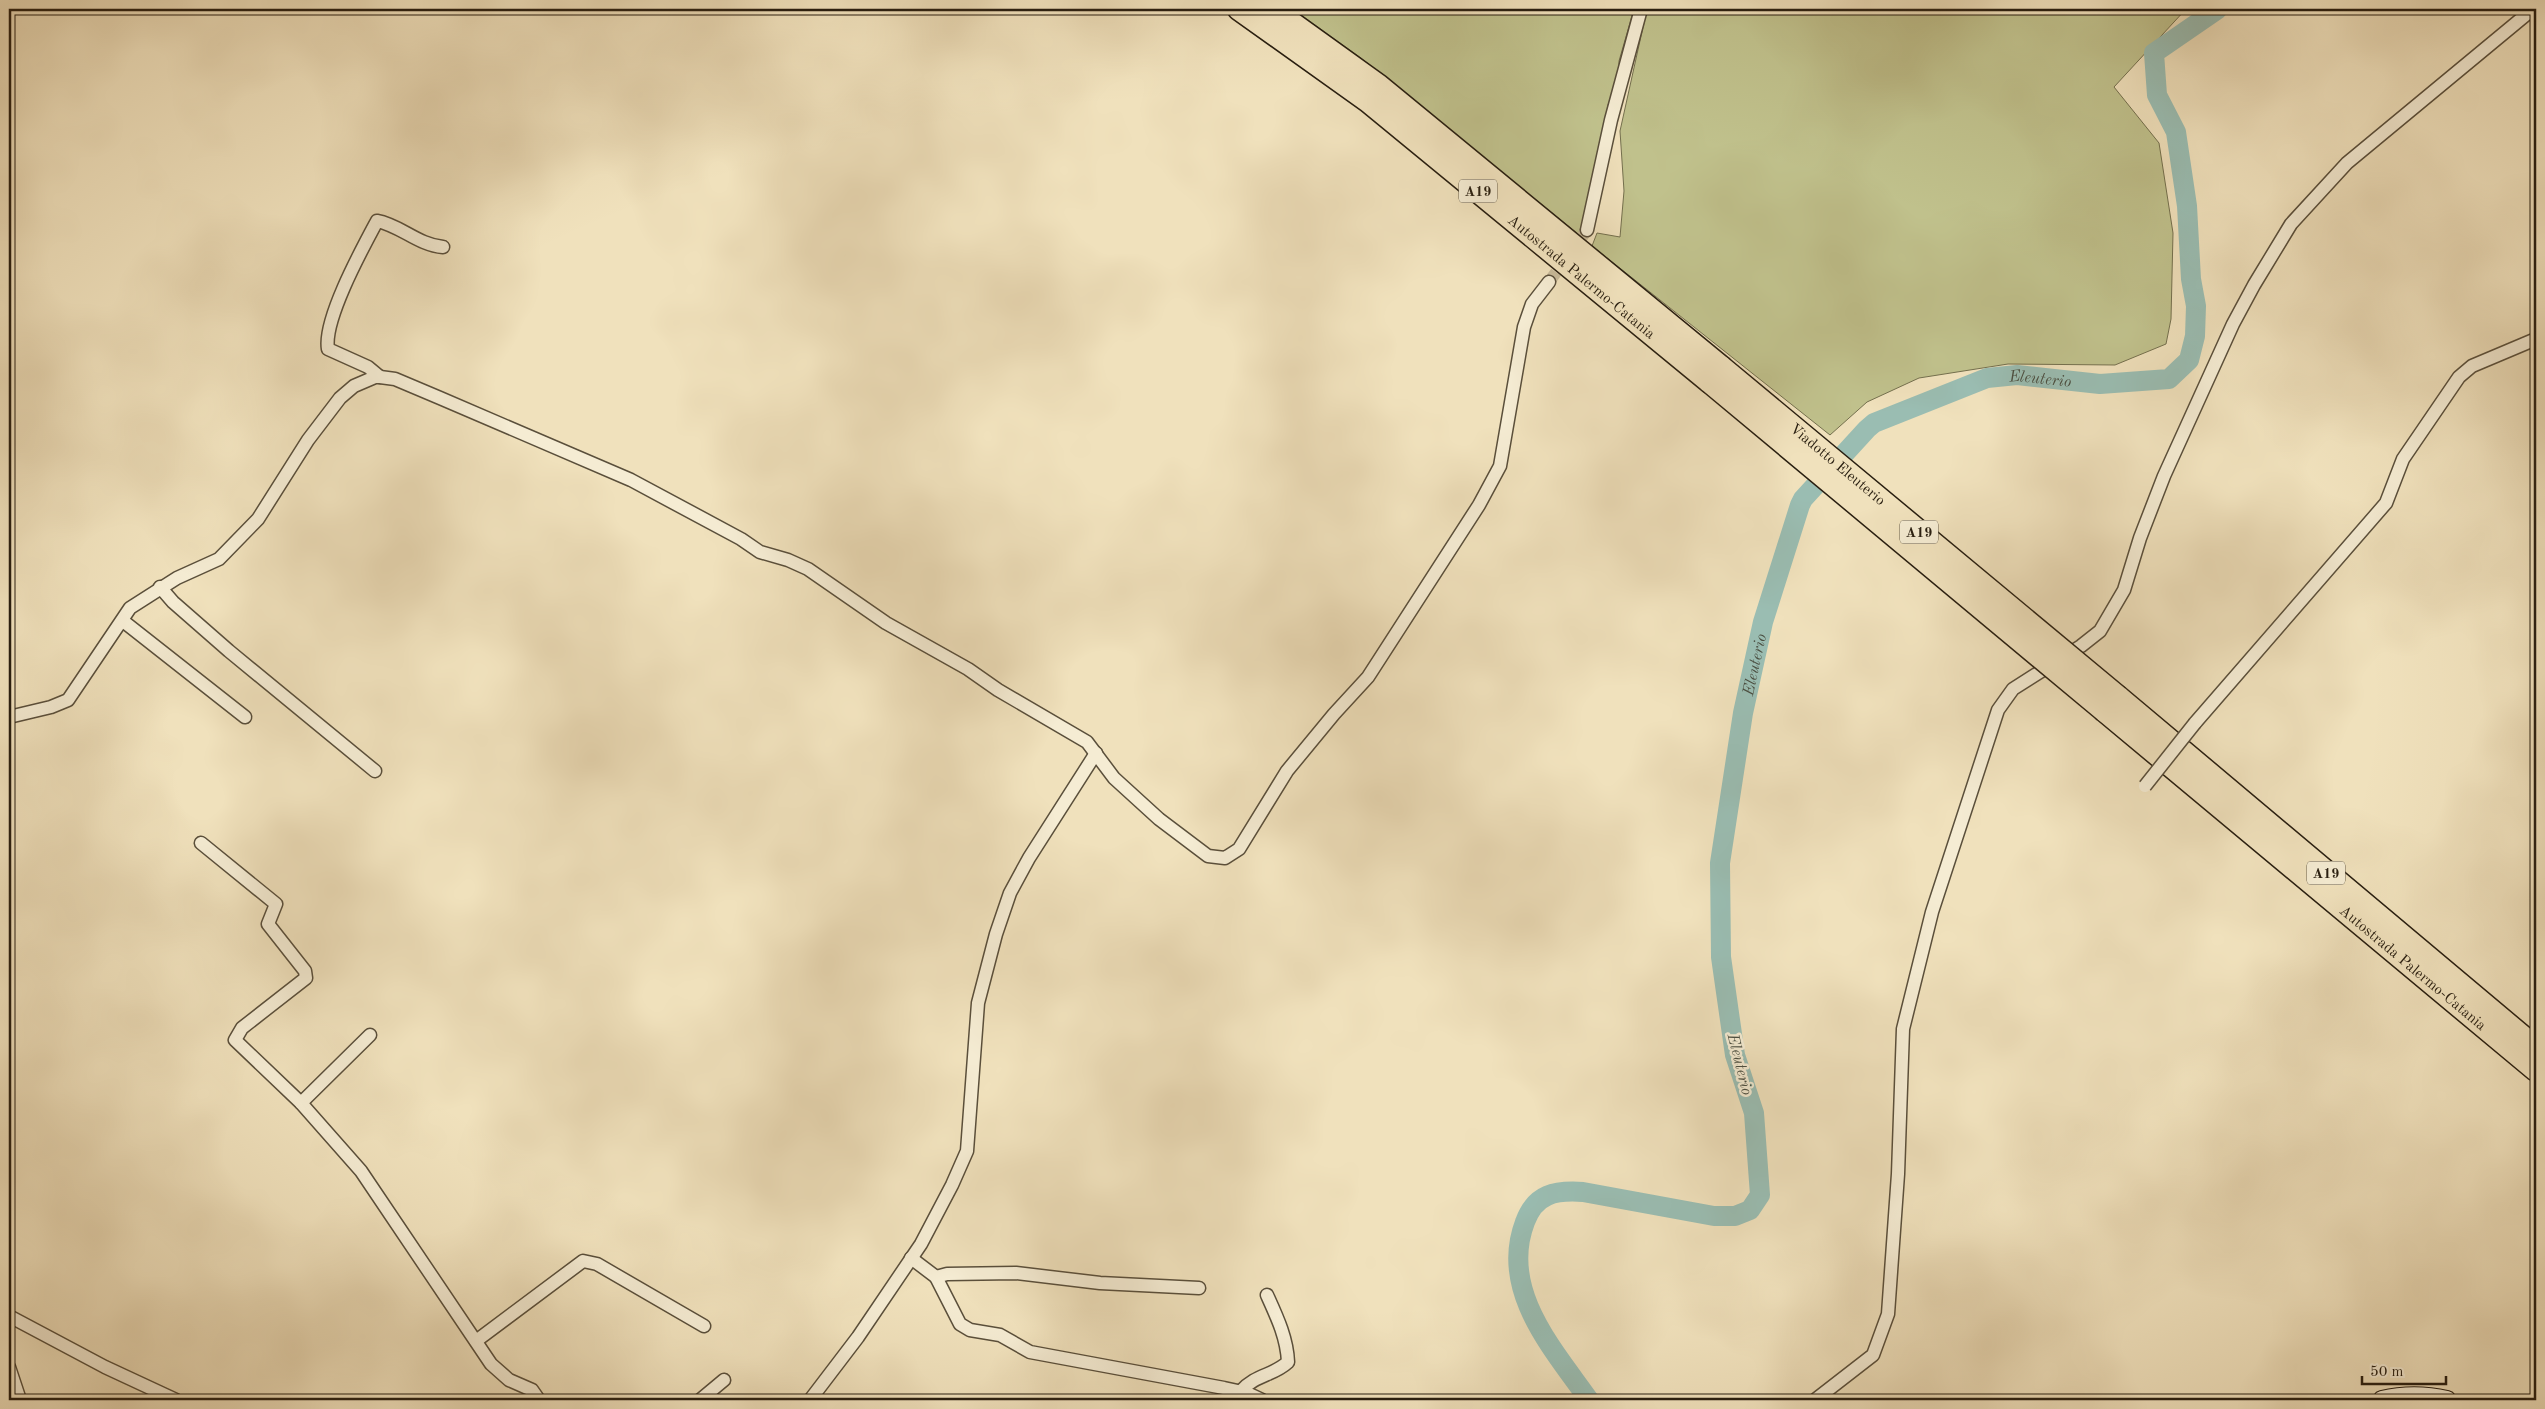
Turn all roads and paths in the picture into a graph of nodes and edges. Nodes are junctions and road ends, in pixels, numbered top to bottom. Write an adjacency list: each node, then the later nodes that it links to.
1 (1239, 9): 9 (highway, Autostrada Palermo-Catania / A19)
2 (1272, 9): 9 (highway, Autostrada Palermo-Catania / A19)
3 (1640, 9): 5 (street)
4 (2533, 9): 40 (street)
5 (1587, 230)
6 (443, 247): 10 (street)
7 (1549, 282): 16 (street)
8 (2536, 339): 18 (street, bridge)
9 (1715, 375): 13 (highway, Viadotto Eleuterio / A19, bridge)
10 (380, 377): 11 (street); 16 (street)
11 (160, 587): 12 (street); 17 (street)
12 (123, 621): 14 (street); 15 (street)
13 (2111, 704): 21 (highway, Autostrada Palermo-Catania / A19); 22 (highway, Autostrada Palermo-Catania / A19)
14 (9, 717)
15 (245, 717)
16 (1096, 753): 24 (street)
17 (375, 771)
18 (2146, 786)
19 (201, 843): 23 (street)
20 (370, 1035): 23 (street)
21 (2536, 1048)
22 (2536, 1070)
23 (301, 1103): 30 (street)
24 (911, 1258): 25 (street); 38 (street)
25 (936, 1277): 26 (street); 33 (street)
26 (1199, 1288)
27 (1267, 1295): 33 (street)
28 (9, 1316): 35 (street)
29 (704, 1326): 30 (street)
30 (476, 1341): 36 (street)
31 (9, 1367): 34 (street)
32 (724, 1380): 37 (street)
33 (1241, 1391): 39 (street)
34 (20, 1400)
35 (176, 1400)
36 (539, 1400)
37 (700, 1400)
38 (810, 1400)
39 (1262, 1400)
40 (1815, 1400)
41 (2382, 1400): 42 (street)
42 (2447, 1400)

